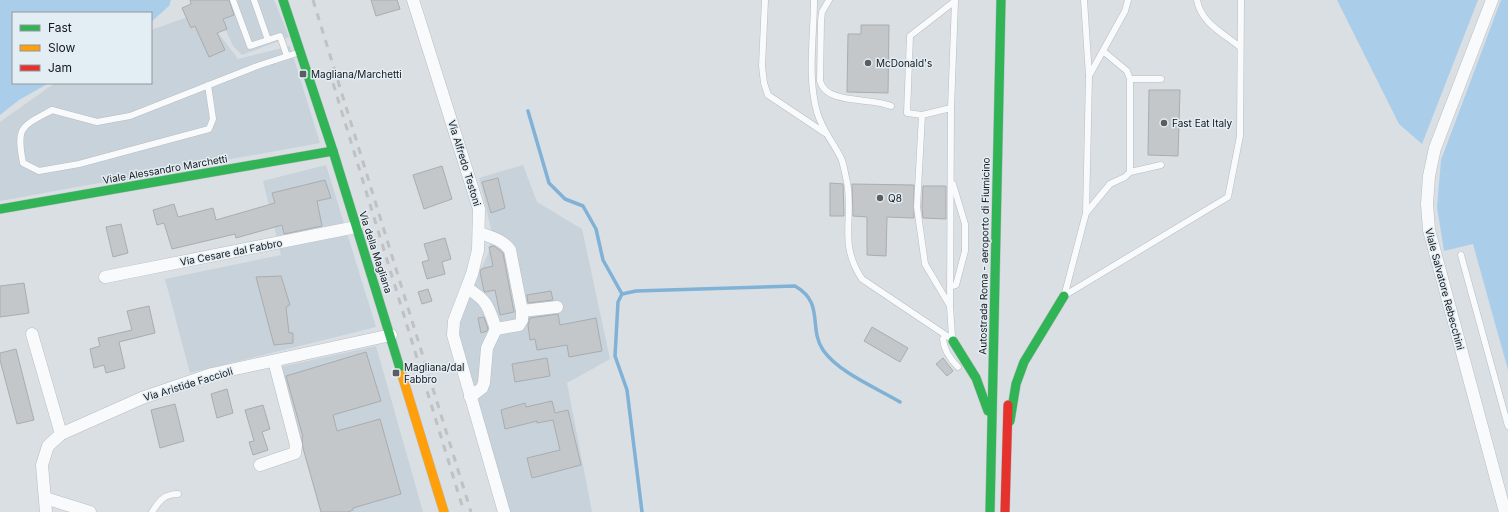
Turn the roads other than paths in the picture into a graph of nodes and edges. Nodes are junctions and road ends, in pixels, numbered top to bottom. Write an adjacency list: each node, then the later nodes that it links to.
1 (233, 0): 15 (lane)
2 (254, 0): 15 (lane)
3 (283, 0): 17 (main road, Via della Magliana)
4 (413, 0): 35 (street, Via Alfredo Testoni)
5 (765, 0): 27 (lane)
6 (814, 0): 27 (lane)
7 (829, 0): 24 (lane)
8 (955, 0): 25 (lane); 26 (lane)
9 (1001, 0): 53 (main road, Autostrada Roma - aeroporto di Fiumicino)
10 (1084, 0): 20 (lane)
11 (1128, 0): 18 (lane)
12 (1196, 0): 16 (lane)
13 (1241, 0): 16 (lane)
14 (1492, 0): 67 (street, Viale Salvatore Rebecchini)
15 (268, 40): 19 (lane)
16 (1240, 46): 40 (lane)
17 (301, 51): 19 (lane); 28 (main road, Via della Magliana)
18 (1103, 51): 20 (lane); 21 (lane)
19 (286, 56): 23 (lane)
20 (1089, 76): 33 (lane)
21 (1130, 79): 22 (lane); 30 (lane)
22 (1161, 79)
23 (208, 86): 23 (lane)
24 (891, 106)
25 (951, 108): 26 (lane); 31 (lane)
26 (922, 115): 41 (lane)
27 (825, 133): 45 (lane)
28 (333, 151): 32 (main road, Viale Alessandro Marchetti); 34 (main road, Via della Magliana)
29 (1161, 165): 30 (lane)
30 (1130, 172): 33 (lane)
31 (950, 176): 38 (lane); 38 (lane)
32 (0, 209)
33 (1086, 213): 40 (lane)
34 (356, 227): 37 (street, Via Cesare dal Fabbro); 47 (main road, Via della Magliana)
35 (480, 232): 39 (street, Via Alfredo Testoni); 43 (street)
36 (1461, 255): 54 (lane)
37 (105, 276)
38 (950, 287): 41 (lane)
39 (467, 288): 44 (street); 52 (street, Via Alfredo Testoni)
40 (1064, 296): 55 (main road)
41 (950, 306): 48 (lane)
42 (557, 307): 43 (street)
43 (522, 311): 44 (street)
44 (496, 329): 52 (street)
45 (943, 332): 48 (lane); 50 (lane)
46 (32, 334): 56 (street)
47 (391, 335): 49 (street, Via Aristide Faccioli); 63 (main road, Via della Magliana)
48 (953, 341): 50 (main road)
49 (274, 361): 56 (street, Via Aristide Faccioli); 57 (street)
50 (973, 374): 53 (main road)
51 (1008, 379): 55 (main road)
52 (470, 397): 64 (street, Via Alfredo Testoni)
53 (992, 422): 65 (main road, Autostrada Roma - aeroporto di Fiumicino)
54 (1508, 426)
55 (1007, 433): 66 (main road)
56 (61, 434): 59 (street, Via Aristide Faccioli)
57 (260, 465)
58 (178, 494): 62 (lane)
59 (45, 498): 60 (street, Via Aristide Faccioli); 61 (street)
60 (46, 512)
61 (90, 512)
62 (152, 512)
63 (444, 512)
64 (504, 512)
65 (990, 512)
66 (1005, 512)
67 (1505, 512)

